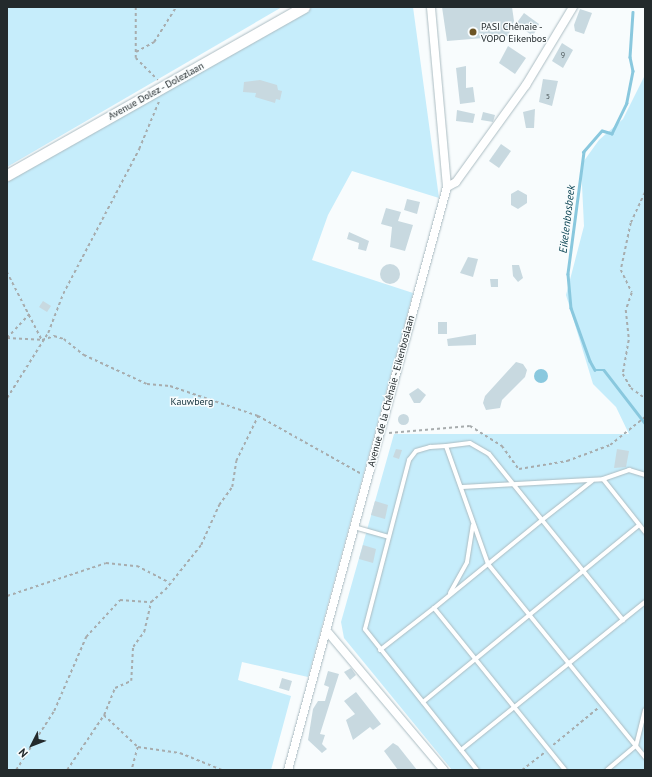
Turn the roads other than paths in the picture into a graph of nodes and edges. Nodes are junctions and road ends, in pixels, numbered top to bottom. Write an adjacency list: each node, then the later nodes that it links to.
1 (304, 7): 4 (street, Avenue Dolez - Dolezlaan)
2 (430, 7): 5 (street, Avenue de la Chênaie - Eikenboslaan)
3 (573, 7): 5 (street)
4 (7, 175)
5 (447, 187): 15 (street, Avenue de la Chênaie - Eikenboslaan)
6 (446, 446): 10 (lane); 11 (lane); 17 (lane)
7 (645, 475): 8 (lane)
8 (603, 479): 9 (lane); 14 (lane)
9 (593, 480): 10 (lane); 12 (lane)
10 (513, 484): 11 (lane); 12 (lane)
11 (462, 486): 13 (lane)
12 (542, 520): 18 (lane); 19 (lane)
13 (473, 524): 18 (lane); 20 (lane)
14 (640, 525): 16 (lane); 19 (lane)
15 (354, 526): 17 (lane); 25 (street, Avenue de la Chênaie - Eikenboslaan)
16 (645, 532)
17 (388, 537): 26 (lane)
18 (488, 564): 20 (lane); 23 (lane)
19 (584, 571): 23 (lane); 24 (lane)
20 (448, 597): 22 (lane)
21 (645, 602): 24 (lane)
22 (434, 608): 26 (lane); 27 (lane)
23 (530, 616): 27 (lane); 28 (lane)
24 (623, 620): 28 (lane)
25 (326, 630): 35 (street, Avenue de la Chênaie - Eikenboslaan); 36 (street)
26 (380, 650): 29 (lane)
27 (476, 659): 29 (lane); 30 (lane)
28 (568, 664): 30 (lane); 32 (lane)
29 (423, 702): 33 (lane)
30 (514, 707): 33 (lane); 38 (lane)
31 (645, 710): 32 (lane)
32 (636, 746): 34 (lane); 39 (lane)
33 (461, 750): 37 (lane)
34 (645, 757)
35 (288, 770)
36 (444, 770)
37 (477, 770)
38 (565, 770)
39 (607, 770)

